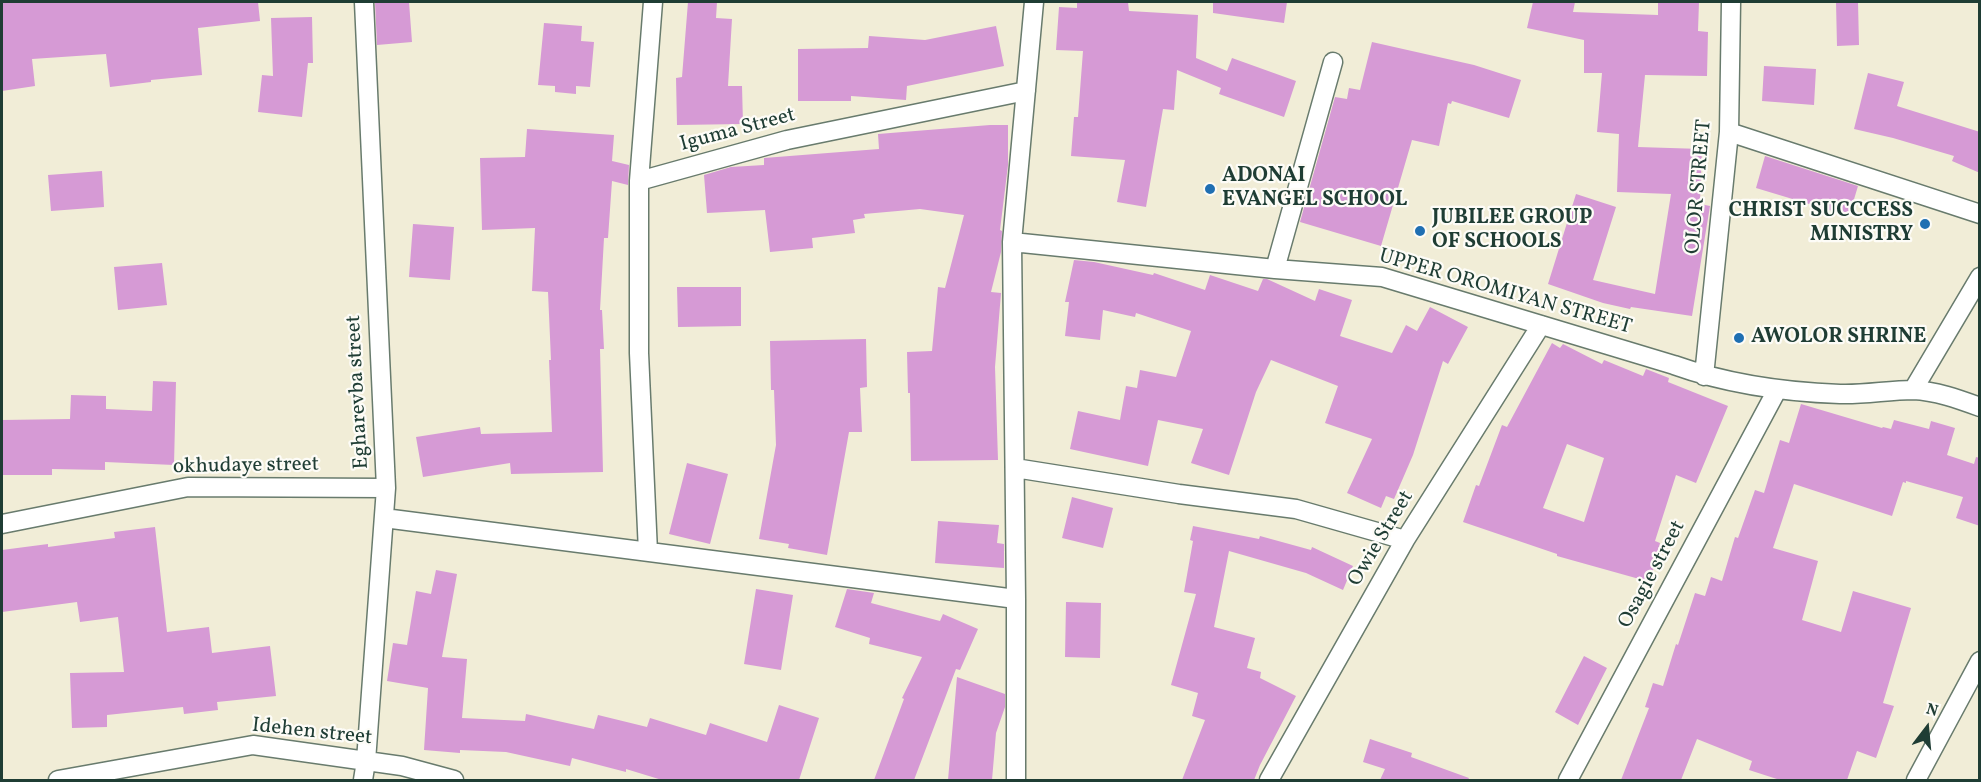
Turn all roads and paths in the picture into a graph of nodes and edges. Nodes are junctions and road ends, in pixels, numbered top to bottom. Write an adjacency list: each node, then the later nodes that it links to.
1 (364, 2): 19 (street, Egharevba street)
2 (653, 2): 8 (street)
3 (1034, 2): 6 (street)
4 (1731, 2): 7 (street, OLOR STREET)
5 (1333, 62): 11 (street)
6 (1026, 91): 8 (street, Iguma Street); 10 (street)
7 (1729, 132): 9 (street); 14 (street, OLOR STREET)
8 (639, 181): 23 (street)
9 (1980, 214)
10 (1012, 242): 11 (street, UPPER OROMIYAN STREET); 18 (street)
11 (1275, 269): 13 (street, UPPER OROMIYAN STREET)
12 (1980, 277): 16 (street)
13 (1541, 325): 14 (street, UPPER OROMIYAN STREET); 22 (street, Owie Street)
14 (1704, 376): 15 (street, UPPER OROMIYAN STREET)
15 (1777, 390): 16 (street, UPPER OROMIYAN STREET); 32 (street, Osagie street)
16 (1913, 390): 17 (street, UPPER OROMIYAN STREET)
17 (1980, 407)
18 (1015, 468): 22 (street); 24 (street)
19 (386, 488): 20 (street, Egharevba street); 21 (street, okhudaye street)
20 (384, 518): 23 (street); 26 (street, Egharevba street)
21 (2, 524)
22 (1406, 540): 31 (street, Owie Street)
23 (648, 552): 24 (street)
24 (1016, 598): 30 (street)
25 (1980, 661): 33 (street)
26 (366, 761): 27 (street, Idehen street); 28 (street, Egharevba street); 29 (street, Idehen street)
27 (58, 780)
28 (363, 780)
29 (454, 780)
30 (1016, 780)
31 (1269, 780)
32 (1568, 780)
33 (1916, 780)

